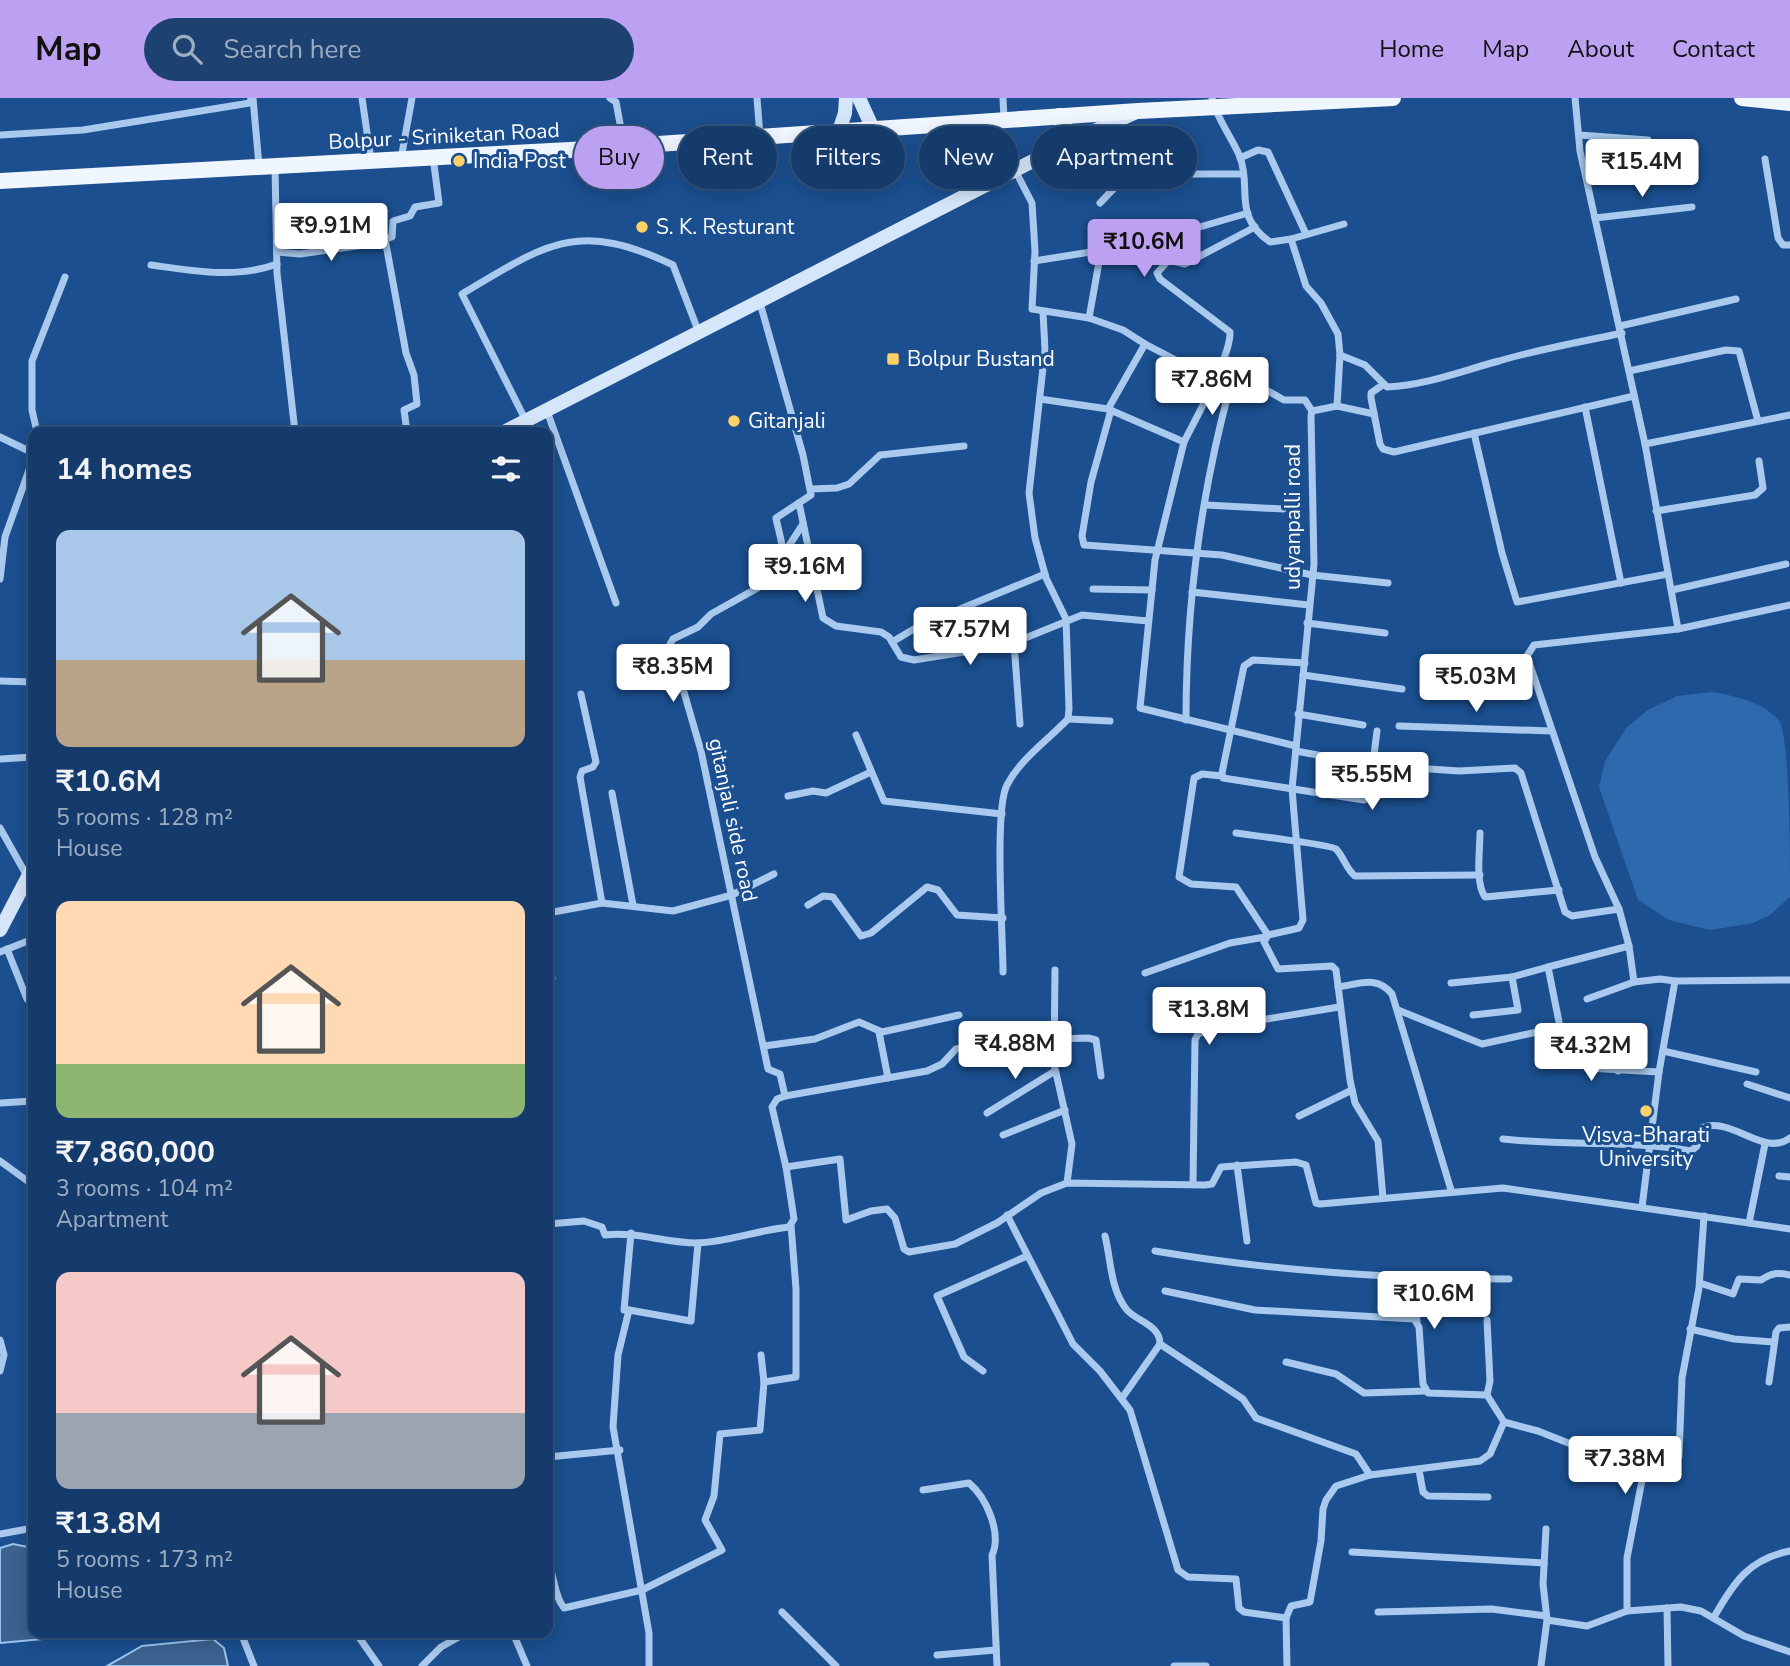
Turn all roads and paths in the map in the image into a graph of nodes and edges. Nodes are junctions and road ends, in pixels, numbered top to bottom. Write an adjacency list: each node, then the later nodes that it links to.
1 (252, 98): 26 (street); 35 (street)
2 (362, 98): 34 (street)
3 (412, 98): 32 (street)
4 (610, 98): 19 (street)
5 (757, 98): 20 (street)
6 (846, 98): 21 (street)
7 (859, 98): 22 (street)
8 (1003, 98): 18 (street)
9 (1393, 98): 13 (main road, Bolpur - Sriniketan Road)
10 (1576, 98): 27 (street)
11 (1742, 98): 12 (main road)
12 (1761, 99): 15 (main road)
13 (1303, 100): 14 (main road, Bolpur - Sriniketan Road)
14 (1213, 103): 16 (main road, Bolpur - Sriniketan Road); 31 (street)
15 (1790, 103)
16 (1138, 111): 17 (main road, Bolpur - Sriniketan Road); 24 (street)
17 (1059, 116): 18 (main road, Bolpur - Sriniketan Road); 23 (main road)
18 (1004, 120): 25 (main road, Bolpur - Sriniketan Road)
19 (620, 126)
20 (759, 126)
21 (841, 126)
22 (872, 126)
23 (1064, 126)
24 (1105, 126)
25 (905, 127)
26 (0, 135)
27 (1579, 135): 28 (street); 43 (street)
28 (1648, 140)
29 (574, 149): 30 (main road, Bolpur - Sriniketan Road)
30 (433, 157): 32 (main road, Bolpur - Sriniketan Road); 48 (street)
31 (1240, 158): 36 (street); 46 (street)
32 (401, 159): 34 (main road, Bolpur - Sriniketan Road)
33 (1765, 159): 49 (street)
34 (371, 161): 35 (main road, Bolpur - Sriniketan Road)
35 (267, 166): 38 (main road, Bolpur - Sriniketan Road); 51 (street)
36 (1242, 174): 40 (street); 42 (street)
37 (1018, 176): 52 (street)
38 (0, 181)
39 (982, 189): 57 (street)
40 (1100, 203)
41 (1692, 207): 43 (street)
42 (1248, 213): 45 (street); 50 (street)
43 (1595, 218): 60 (street)
44 (1344, 224): 46 (street)
45 (1255, 227): 47 (street); 65 (street)
46 (1306, 234): 47 (street)
47 (1291, 239): 63 (street)
48 (385, 242): 51 (street); 81 (street)
49 (1790, 245)
50 (1101, 251): 52 (street); 59 (street)
51 (277, 252): 53 (street)
52 (1034, 261): 58 (street)
53 (277, 264): 54 (street); 80 (street)
54 (150, 265)
55 (65, 277): 79 (street)
56 (1736, 299): 60 (street)
57 (760, 303): 61 (street); 93 (street)
58 (1044, 312): 59 (street); 69 (street)
59 (1088, 318): 62 (street)
60 (1621, 329): 64 (street); 66 (street)
61 (699, 334): 73 (street); 77 (street)
62 (1145, 344): 65 (street); 72 (street)
63 (1340, 355): 66 (street); 70 (street)
64 (1629, 371): 68 (street); 78 (street)
65 (1214, 380): 67 (street); 87 (street)
66 (1384, 384): 75 (street)
67 (1230, 387): 74 (street); 95 (street)
68 (1634, 396): 71 (street); 88 (street)
69 (1040, 399): 72 (street); 104 (street)
70 (1336, 406): 74 (street); 75 (street)
71 (1585, 407): 85 (street); 108 (street)
72 (1109, 410): 87 (street); 99 (street)
73 (547, 411): 77 (street); 83 (street)
74 (1312, 411): 105 (street, udyanpalli road)
75 (1374, 414): 85 (street)
76 (1790, 415): 78 (street)
77 (527, 421): 82 (street)
78 (1758, 421): 88 (street)
79 (36, 427)
80 (294, 427)
81 (406, 427)
82 (514, 427)
83 (553, 427)
84 (553, 428): 113 (street)
85 (1474, 433): 108 (street)
86 (0, 437): 90 (street)
87 (1184, 442): 99 (street)
88 (1645, 444): 97 (street)
89 (964, 446): 93 (street)
90 (28, 451)
91 (1759, 461): 97 (street)
92 (28, 473): 106 (street)
93 (811, 489): 94 (street)
94 (799, 503): 98 (street); 101 (street)
95 (1206, 505): 96 (street); 100 (street)
96 (1283, 509)
97 (1656, 511): 103 (street)
98 (803, 524): 101 (street); 121 (street)
99 (1158, 549): 100 (street); 110 (street)
100 (1198, 554): 105 (street); 112 (street)
101 (783, 556): 159 (street, gitanjali side road)
102 (1786, 565): 111 (street)
103 (1668, 573): 108 (street); 111 (street)
104 (1045, 574): 116 (street); 121 (street)
105 (1312, 575): 107 (street); 114 (street, udyanpalli road)
106 (0, 579)
107 (1388, 583)
108 (1621, 583)
109 (1093, 589): 110 (street)
110 (1152, 590): 117 (street)
111 (1672, 590): 119 (street)
112 (1192, 592): 114 (street); 131 (street)
113 (615, 603)
114 (1309, 605): 118 (street, udyanpalli road)
115 (1790, 605): 119 (street)
116 (1066, 619): 117 (street); 122 (street); 130 (street)
117 (1148, 621): 131 (street)
118 (1307, 623): 120 (street); 123 (street, udyanpalli road)
119 (1678, 629): 137 (street)
120 (1385, 633)
121 (892, 642): 122 (street)
122 (1014, 643): 133 (street)
123 (1305, 663): 124 (street, udyanpalli road); 138 (street)
124 (1303, 675): 127 (street); 129 (street, udyanpalli road)
125 (0, 681): 126 (street)
126 (28, 682)
127 (1402, 689)
128 (581, 694): 160 (street)
129 (1298, 714): 134 (street); 140 (street, udyanpalli road)
130 (1068, 719): 132 (street); 149 (street)
131 (1186, 720): 138 (street)
132 (1110, 721)
133 (1020, 724)
134 (1363, 725)
135 (1399, 726): 137 (street)
136 (1377, 731): 143 (street)
137 (1552, 731): 163 (street)
138 (1232, 732): 140 (street); 145 (street)
139 (856, 735): 144 (street)
140 (1296, 748): 143 (street); 146 (street, udyanpalli road)
141 (28, 757): 142 (street)
142 (0, 759)
143 (1371, 765): 146 (street); 158 (street)
144 (871, 772): 148 (street); 149 (street)
145 (1222, 776): 146 (street); 167 (street)
146 (1292, 789): 153 (street, udyanpalli road)
147 (611, 793): 161 (street)
148 (788, 796)
149 (1002, 814): 165 (street)
150 (0, 828): 154 (street)
151 (1236, 833): 153 (street)
152 (1480, 833): 156 (street)
153 (1294, 843): 156 (street); 167 (street, udyanpalli road)
154 (28, 870)
155 (774, 874): 159 (street)
156 (1480, 875): 158 (street)
157 (28, 877): 166 (street)
158 (1559, 890): 163 (street)
159 (732, 895): 161 (street); 192 (street, gitanjali side road)
160 (602, 903): 161 (street); 164 (street)
161 (632, 905)
162 (808, 905): 165 (street)
163 (1619, 909): 169 (street)
164 (553, 912)
165 (1003, 918): 173 (street)
166 (0, 930)
167 (1266, 936): 174 (street); 180 (street)
168 (28, 941): 170 (street)
169 (1629, 946): 171 (street); 178 (street)
170 (4, 951): 181 (street)
171 (1548, 967): 175 (street); 187 (street)
172 (1055, 970): 189 (street)
173 (1003, 972)
174 (1145, 973)
175 (1512, 976): 179 (street); 186 (street)
176 (1790, 980): 177 (street)
177 (1675, 981): 178 (street); 193 (street)
178 (1634, 982): 182 (street)
179 (1451, 983)
180 (1338, 987): 183 (street); 184 (street)
181 (27, 999)
182 (1587, 999)
183 (1339, 1007): 201 (street); 221 (street)
184 (1398, 1010): 187 (street); 222 (street)
185 (959, 1015): 188 (street)
186 (1473, 1015)
187 (1560, 1027): 191 (street)
188 (879, 1032): 192 (street); 199 (street)
189 (1054, 1039): 194 (street); 198 (street)
190 (995, 1042): 199 (street)
191 (1570, 1042): 195 (street); 195 (street)
192 (764, 1046): 202 (street, gitanjali side road)
193 (1663, 1051): 196 (street); 197 (street)
194 (1055, 1071): 206 (street); 207 (street)
195 (1618, 1071): 196 (street)
196 (1659, 1072): 212 (street)
197 (1756, 1072)
198 (1101, 1076)
199 (888, 1078): 202 (street)
200 (1747, 1084): 203 (street)
201 (1352, 1090): 208 (street); 223 (street)
202 (785, 1096): 216 (street)
203 (1790, 1098)
204 (28, 1101): 205 (street)
205 (0, 1103)
206 (1065, 1110): 209 (street); 220 (street)
207 (987, 1113)
208 (1299, 1116)
209 (1003, 1135)
210 (1790, 1138): 213 (street)
211 (1503, 1139): 212 (street)
212 (1650, 1143): 213 (street); 224 (street)
213 (1766, 1143): 227 (street)
214 (0, 1161): 219 (street)
215 (1237, 1165): 221 (street); 223 (street); 233 (street)
216 (786, 1167): 225 (street); 229 (street)
217 (1779, 1176): 218 (street)
218 (1790, 1177)
219 (28, 1181)
220 (1067, 1183): 221 (street); 225 (street)
221 (1194, 1184)
222 (1451, 1191): 223 (street); 224 (street)
223 (1383, 1198)
224 (1642, 1207): 226 (street)
225 (1007, 1215): 236 (street)
226 (1704, 1216): 227 (street); 240 (street)
227 (1749, 1223): 230 (street)
228 (553, 1224): 231 (street)
229 (791, 1224): 234 (street); 254 (street)
230 (1790, 1229)
231 (631, 1233): 234 (street); 242 (street)
232 (1105, 1236): 249 (street)
233 (1247, 1241)
234 (698, 1243): 242 (street)
235 (1155, 1251): 238 (street)
236 (1027, 1256): 253 (street); 258 (street)
237 (1790, 1275): 240 (street)
238 (1414, 1279): 239 (street); 244 (street)
239 (1509, 1279)
240 (1700, 1283): 246 (street)
241 (1165, 1291): 244 (street)
242 (628, 1310): 260 (street)
243 (1487, 1320): 257 (street)
244 (1417, 1322): 256 (street)
245 (1790, 1326): 248 (street)
246 (1690, 1329): 248 (street); 263 (street)
247 (0, 1340): 252 (street)
248 (1773, 1342): 255 (street)
249 (1160, 1344): 258 (street); 264 (street)
250 (761, 1355): 254 (street)
251 (1286, 1362): 256 (street)
252 (0, 1371)
253 (984, 1371)
254 (764, 1382): 274 (street)
255 (1769, 1382)
256 (1426, 1391): 257 (street)
257 (1487, 1395): 259 (street)
258 (1122, 1398): 280 (street)
259 (1504, 1422): 262 (street); 263 (street)
260 (620, 1450): 261 (street); 274 (street)
261 (553, 1457)
262 (1419, 1470): 264 (street); 266 (street)
263 (1644, 1473): 276 (street)
264 (1370, 1475): 280 (street)
265 (923, 1490): 286 (street)
266 (1488, 1497)
267 (28, 1529): 269 (street)
268 (1546, 1529): 272 (street)
269 (0, 1534)
270 (1790, 1550): 279 (street)
271 (1352, 1552): 272 (street)
272 (1544, 1563): 281 (street)
273 (553, 1574): 274 (street)
274 (642, 1590): 293 (street)
275 (1667, 1608): 276 (street); 279 (street); 300 (street)
276 (1627, 1611): 281 (street)
277 (782, 1612): 294 (street)
278 (1378, 1612): 281 (street)
279 (1714, 1617): 287 (street)
280 (1286, 1618): 298 (street)
281 (1547, 1618): 299 (street)
282 (243, 1638): 289 (street)
283 (359, 1638): 290 (street)
284 (457, 1638): 291 (street)
285 (515, 1638): 292 (street)
286 (996, 1650): 288 (street); 295 (street)
287 (1790, 1652)
288 (937, 1655)
289 (254, 1666)
290 (379, 1666)
291 (422, 1666)
292 (527, 1666)
293 (649, 1666)
294 (836, 1666)
295 (997, 1666)
296 (1177, 1666): 297 (street)
297 (1206, 1666)
298 (1287, 1666)
299 (1541, 1666)
300 (1668, 1666)

